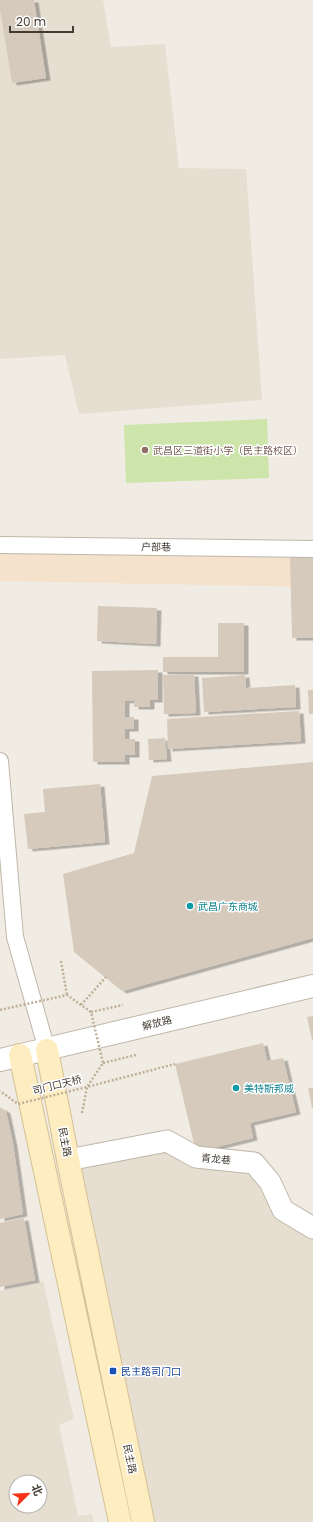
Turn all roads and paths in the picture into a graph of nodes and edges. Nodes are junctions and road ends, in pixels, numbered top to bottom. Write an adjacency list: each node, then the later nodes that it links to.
1 (0, 545): 2 (street, 户部巷)
2 (313, 548)
3 (0, 761): 12 (street, 民主路)
4 (61, 961): 7 (path)
5 (106, 978): 8 (path)
6 (313, 986): 12 (street, 解放路)
7 (67, 995): 8 (path, bridge); 10 (path, bridge)
8 (81, 1005): 11 (path, bridge)
9 (123, 1005): 11 (path)
10 (0, 1010)
11 (91, 1012): 15 (path, bridge)
12 (47, 1050): 14 (street, 解放路); 20 (main road, 民主路)
13 (136, 1055): 15 (path)
14 (10, 1058): 22 (main road)
15 (103, 1063): 17 (path, 司门口天桥, bridge)
16 (175, 1064): 17 (path)
17 (87, 1087): 18 (path, 司门口天桥, bridge); 19 (path)
18 (0, 1091)
19 (82, 1117)
20 (68, 1160): 21 (street, 青龙巷); 23 (main road, 民主路)
21 (313, 1228)
22 (120, 1522)
23 (143, 1522)

